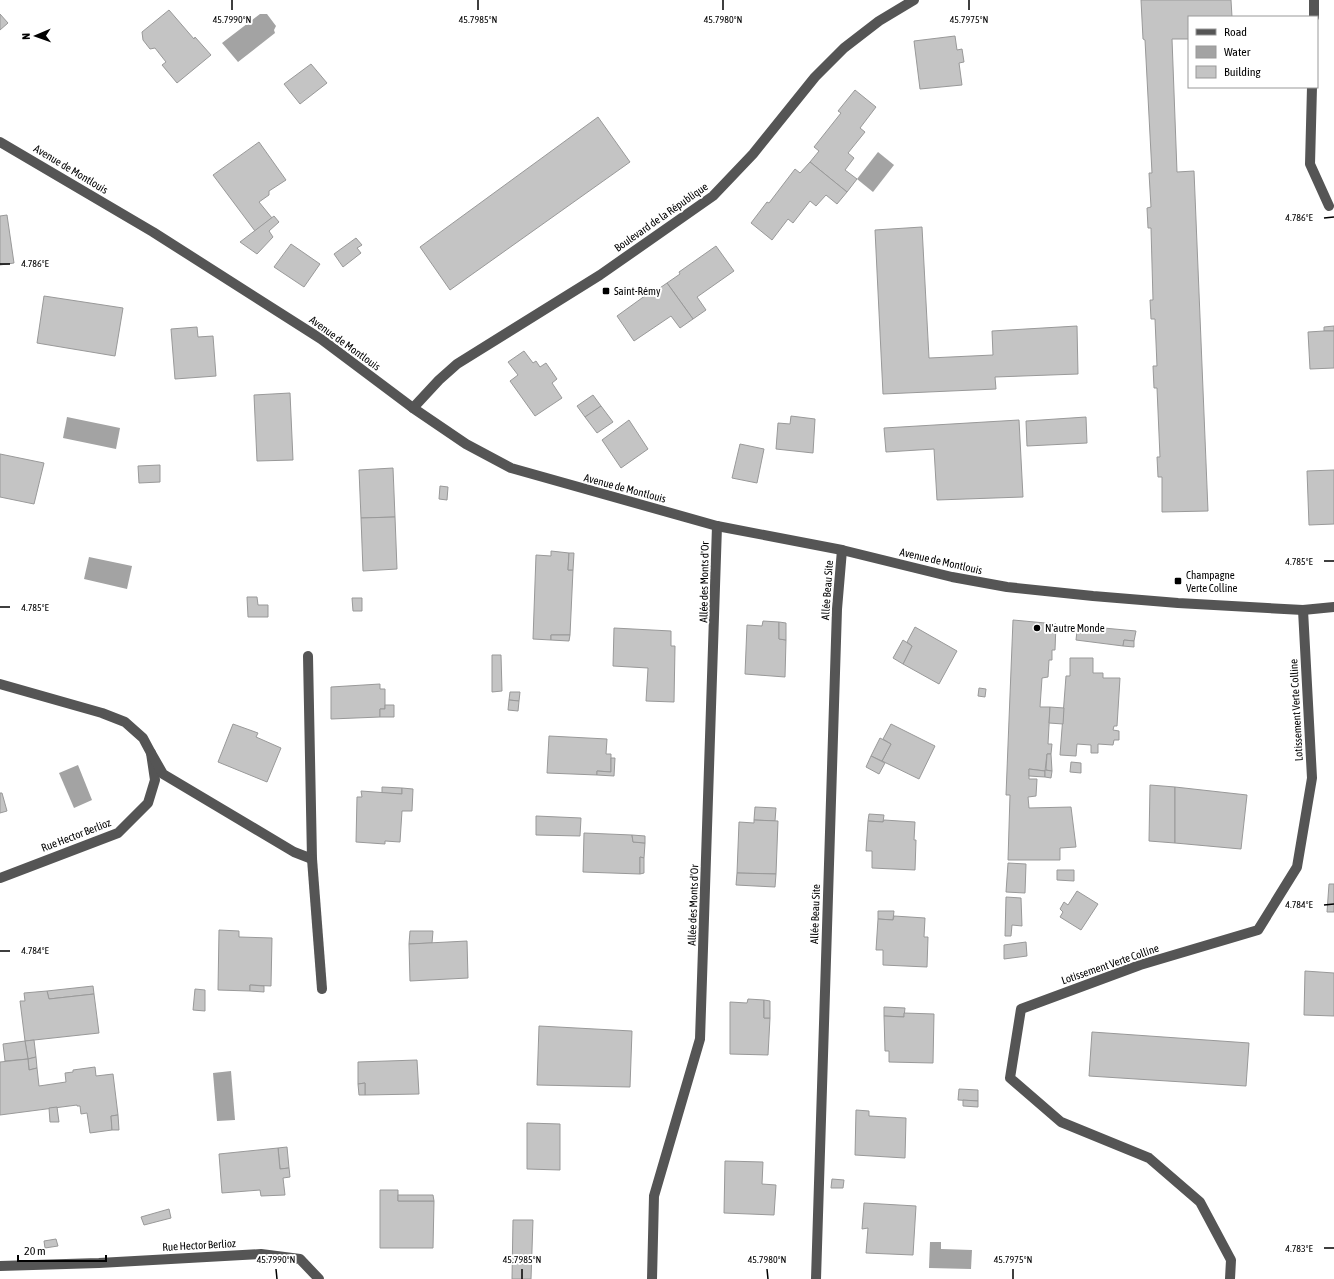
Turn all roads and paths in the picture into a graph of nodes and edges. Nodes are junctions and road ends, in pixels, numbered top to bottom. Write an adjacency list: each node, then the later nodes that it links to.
1 (914, 0): 7 (street, Boulevard de la République)
2 (1314, 0): 3 (street)
3 (1314, 16)
4 (1312, 88): 6 (street)
5 (0, 142): 7 (street, Avenue de Montlouis)
6 (1329, 206)
7 (413, 408): 8 (street, Avenue de Montlouis)
8 (717, 526): 9 (street, Avenue de Montlouis); 20 (street, Allée des Monts d'Or)
9 (842, 550): 11 (street, Avenue de Montlouis); 21 (street, Allée Beau Site)
10 (1334, 607): 11 (street, Avenue de Montlouis)
11 (1303, 610): 22 (street, Lotissement Verte Colline)
12 (308, 656): 15 (street)
13 (0, 684): 14 (street, Rue Hector Berlioz)
14 (151, 753): 15 (street, Rue Hector Berlioz); 16 (street, Rue Hector Berlioz)
15 (312, 859): 17 (street)
16 (0, 878)
17 (322, 989)
18 (0, 1266): 19 (street, Rue Hector Berlioz)
19 (319, 1279)
20 (652, 1279)
21 (816, 1279)
22 (1230, 1279)

